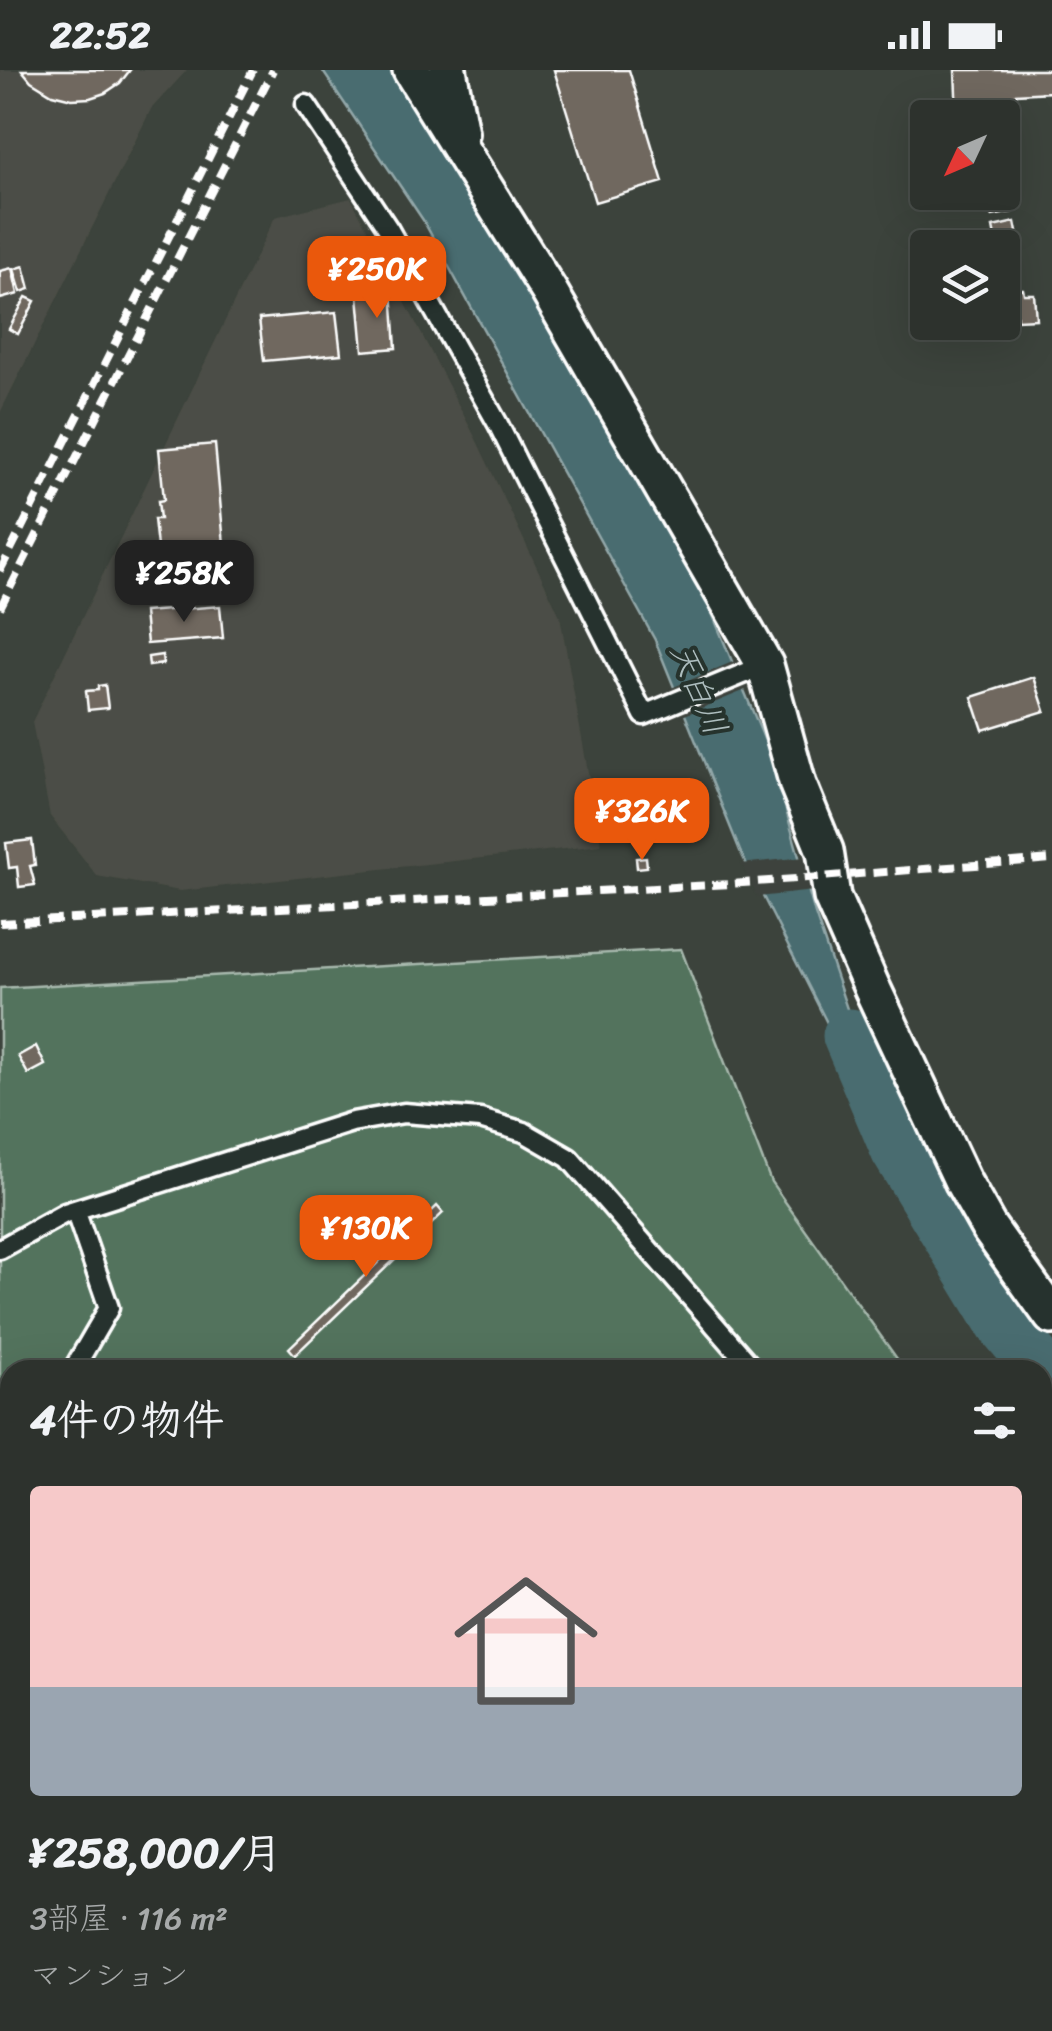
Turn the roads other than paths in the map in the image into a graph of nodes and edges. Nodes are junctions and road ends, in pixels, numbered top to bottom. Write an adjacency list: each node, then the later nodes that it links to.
1 (412, 70): 4 (street)
2 (448, 70): 4 (street)
3 (306, 105): 5 (lane)
4 (464, 154): 5 (street)
5 (759, 668): 8 (street)
6 (75, 1210): 7 (lane); 9 (lane); 10 (lane)
7 (0, 1249)
8 (1052, 1316)
9 (78, 1360)
10 (745, 1360)

